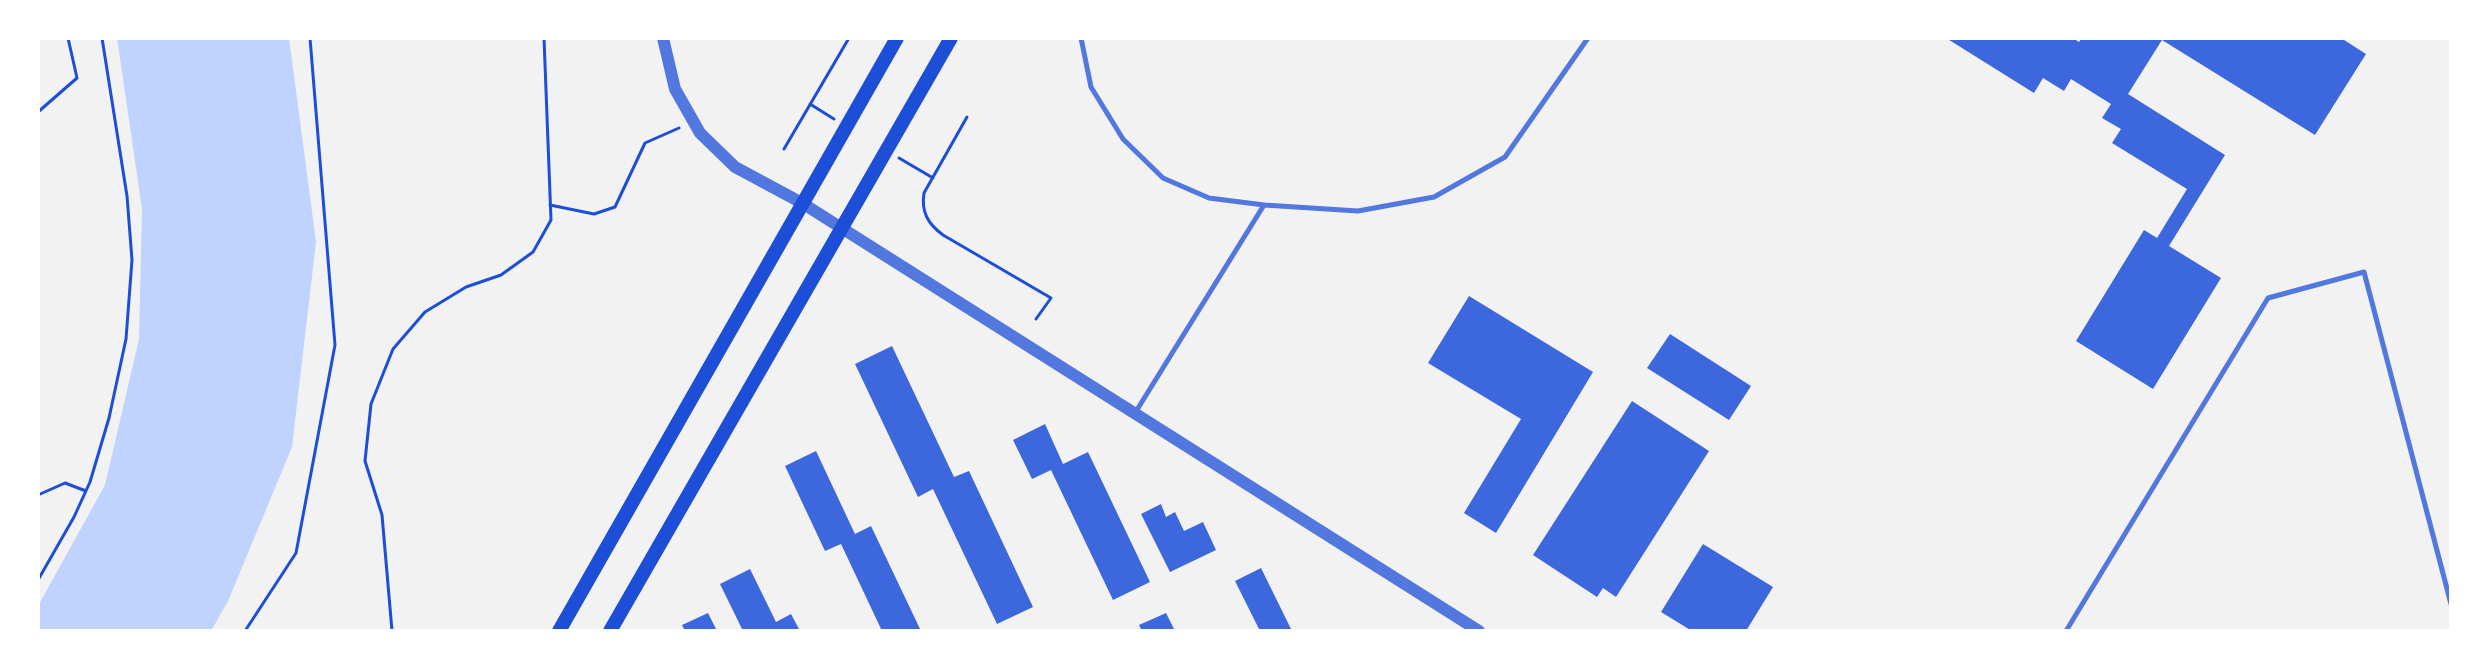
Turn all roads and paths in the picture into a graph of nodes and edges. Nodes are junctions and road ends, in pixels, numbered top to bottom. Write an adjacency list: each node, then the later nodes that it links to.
1 (68, 38): 11 (path)
2 (102, 38): 21 (path)
3 (310, 38): 25 (path)
4 (544, 38): 16 (path)
5 (663, 38): 13 (street)
6 (849, 38): 14 (path)
7 (897, 38): 15 (main road)
8 (951, 38): 18 (main road)
9 (1081, 38): 17 (lane)
10 (1588, 38): 17 (lane)
11 (38, 112)
12 (967, 117): 19 (path)
13 (694, 122): 15 (street); 16 (path)
14 (784, 149)
15 (802, 203): 18 (street); 27 (main road)
16 (550, 205): 26 (path)
17 (1264, 205): 20 (lane)
18 (842, 230): 20 (street); 28 (main road)
19 (1036, 319)
20 (1135, 414): 29 (street)
21 (86, 491): 22 (path); 23 (path)
22 (38, 495)
23 (38, 580)
24 (2451, 604): 30 (lane)
25 (245, 631)
26 (392, 631)
27 (559, 631)
28 (610, 631)
29 (1479, 631)
30 (2066, 631)

